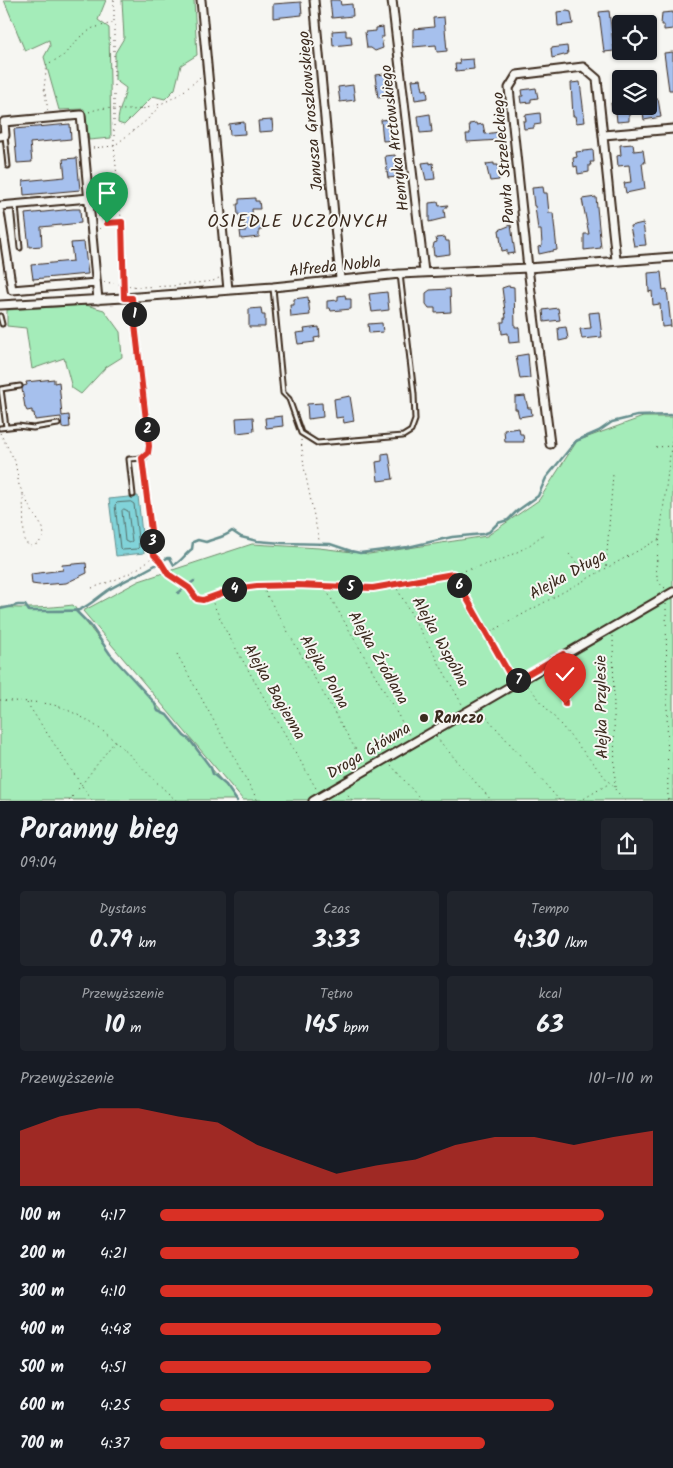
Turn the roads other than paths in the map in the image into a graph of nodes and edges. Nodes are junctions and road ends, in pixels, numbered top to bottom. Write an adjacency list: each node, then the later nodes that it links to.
1 (201, 0): 21 (street)
2 (314, 0): 18 (street, Janusza Groszkowskiego)
3 (392, 0): 16 (street, Henryka Arctowskiego)
4 (673, 129): 6 (street)
5 (3, 136): 7 (lane); 8 (street)
6 (604, 136): 14 (street, Pawła Strzeleckiego); 15 (street, Pawła Strzeleckiego)
7 (8, 166)
8 (88, 198): 9 (street); 19 (street)
9 (16, 205): 10 (street); 12 (lane)
10 (0, 206)
11 (0, 212): 19 (street)
12 (20, 248)
13 (673, 256): 14 (street, Alfreda Nobla)
14 (616, 260): 15 (street, Alfreda Nobla)
15 (528, 268): 16 (street, Alfreda Nobla); 32 (street)
16 (424, 272): 17 (street, Alfreda Nobla)
17 (400, 274): 18 (street, Alfreda Nobla); 20 (lane)
18 (340, 279): 20 (street, Alfreda Nobla)
19 (96, 283): 23 (street)
20 (273, 287): 21 (street, Alfreda Nobla)
21 (228, 290): 22 (street, Alfreda Nobla)
22 (132, 298): 23 (street, Alfreda Nobla); 33 (lane)
23 (98, 300): 24 (street, Alfreda Nobla)
24 (0, 305)
25 (0, 316): 26 (lane)
26 (2, 324)
27 (20, 386): 28 (lane)
28 (0, 389): 30 (lane)
29 (58, 424): 30 (lane)
30 (6, 427): 31 (lane)
31 (0, 428)
32 (550, 444)
33 (133, 496)
34 (669, 592): 35 (street, Droga Główna)
35 (313, 800)

